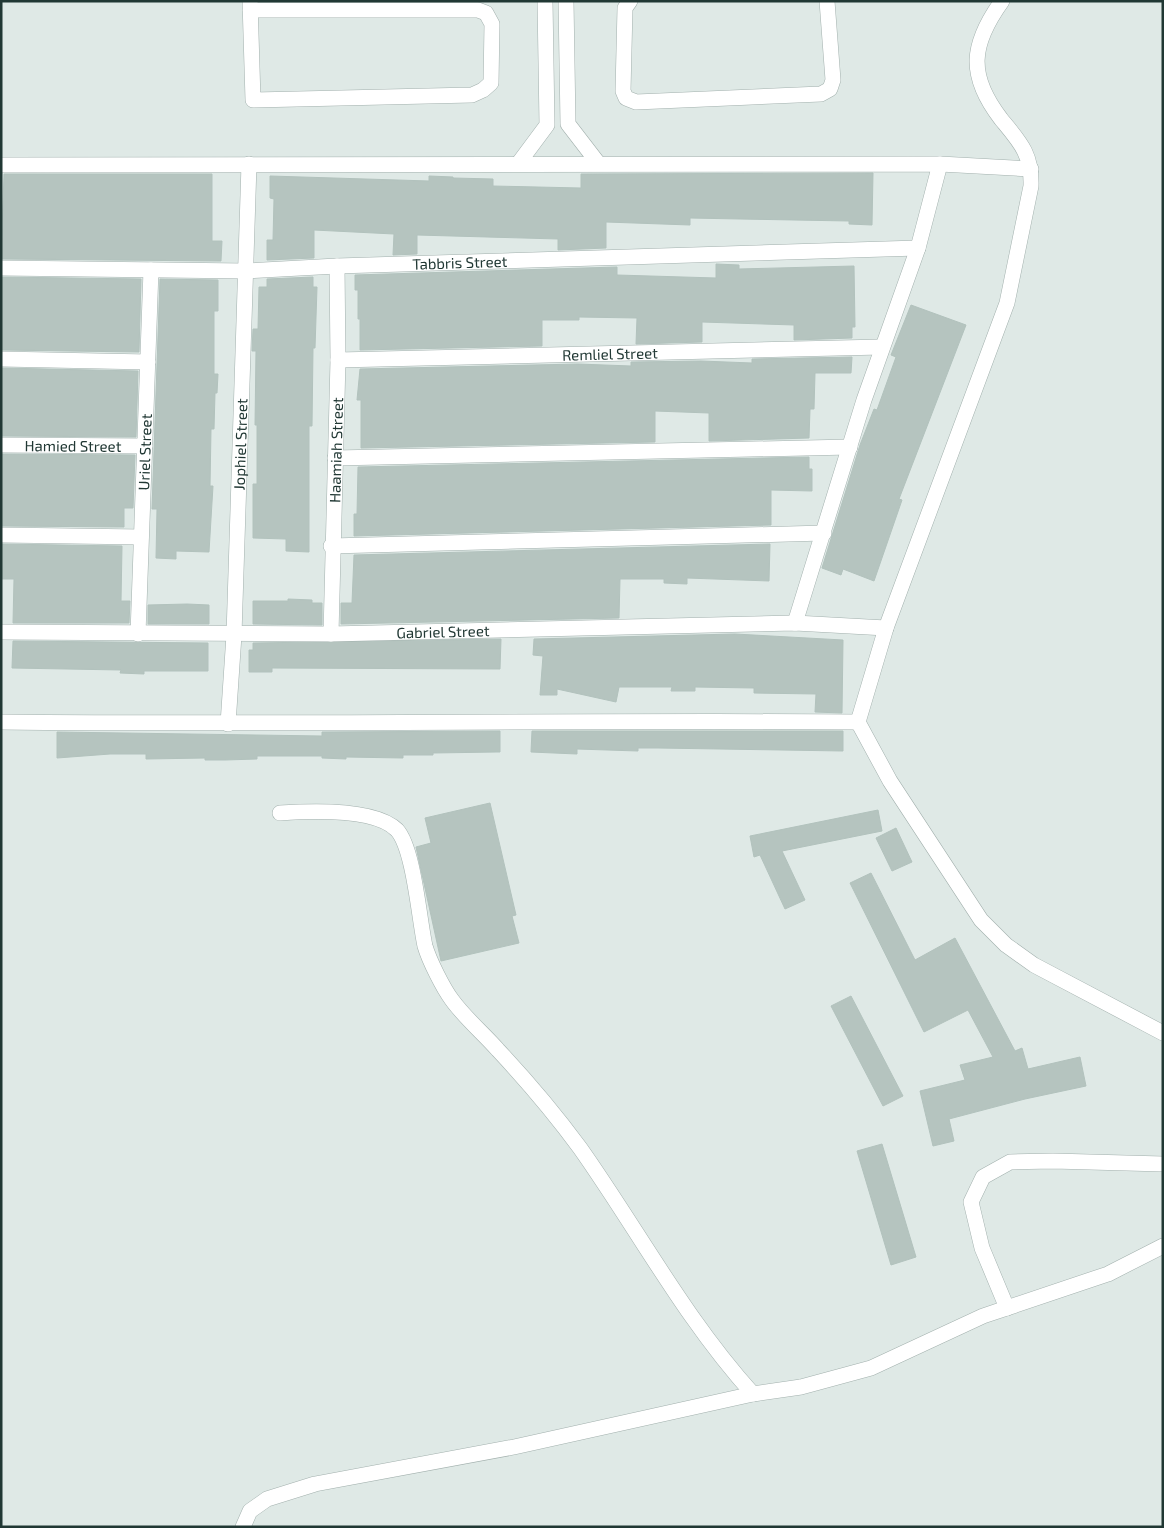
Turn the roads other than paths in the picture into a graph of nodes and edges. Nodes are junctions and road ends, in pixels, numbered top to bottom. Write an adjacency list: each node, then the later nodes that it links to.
1 (546, 1): 8 (street)
2 (566, 1): 7 (street)
3 (630, 1): 4 (street)
4 (827, 1)
5 (1002, 1): 14 (street)
6 (250, 6): 6 (street)
7 (568, 124): 8 (street); 9 (street)
8 (548, 125): 12 (street)
9 (598, 163): 12 (street); 13 (street)
10 (1, 164): 11 (street)
11 (249, 164): 12 (street); 19 (street, Jophiel Street)
12 (518, 164)
13 (940, 164): 14 (street); 15 (street)
14 (1032, 168): 33 (street)
15 (918, 248): 16 (street, Tabbris Street); 20 (street)
16 (338, 266): 19 (street, Tabbris Street); 22 (street, Haamiah Street)
17 (1, 268): 18 (street, Tabbris Street)
18 (151, 270): 19 (street, Tabbris Street); 23 (street, Uriel Street)
19 (245, 271): 37 (street, Jophiel Street)
20 (882, 347): 22 (street, Remliel Street); 26 (street)
21 (1, 359): 23 (street)
22 (338, 360): 27 (street, Haamiah Street)
23 (148, 362): 25 (street, Uriel Street)
24 (1, 446): 25 (street, Hamied Street)
25 (144, 446): 30 (street, Uriel Street)
26 (850, 447): 27 (street); 28 (street)
27 (335, 458): 31 (street, Haamiah Street)
28 (824, 533): 31 (street); 32 (street)
29 (1, 535): 30 (street)
30 (141, 537): 35 (street, Uriel Street)
31 (331, 546): 36 (street, Haamiah Street)
32 (795, 624): 33 (street, Gabriel Street); 36 (street, Gabriel Street)
33 (886, 628): 39 (street)
34 (1, 632): 35 (street, Gabriel Street)
35 (138, 634): 37 (street, Gabriel Street)
36 (331, 634): 37 (street, Gabriel Street)
37 (234, 635): 40 (street, Jophiel Street)
38 (1, 722): 40 (street)
39 (858, 722): 40 (street); 42 (street)
40 (228, 724)
41 (280, 813): 46 (street)
42 (1163, 1033)
43 (1163, 1164): 45 (street)
44 (1163, 1246): 45 (street)
45 (1007, 1308): 46 (street)
46 (752, 1394): 47 (street)
47 (243, 1527)

